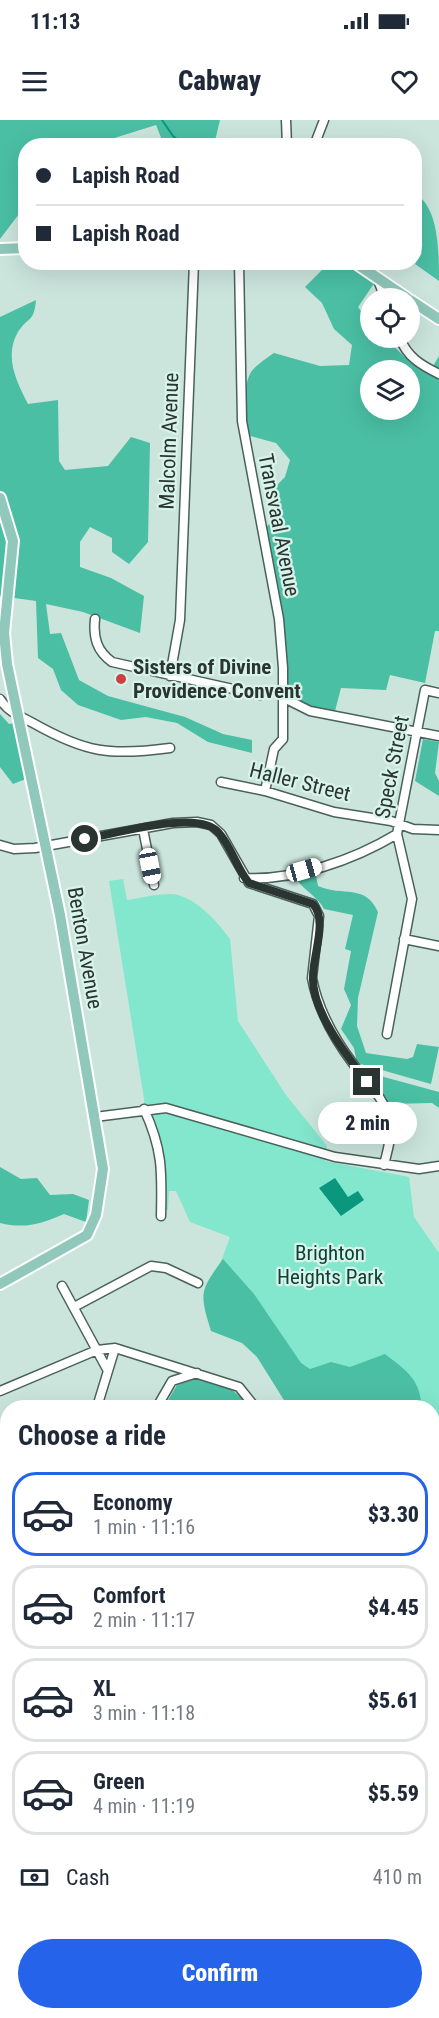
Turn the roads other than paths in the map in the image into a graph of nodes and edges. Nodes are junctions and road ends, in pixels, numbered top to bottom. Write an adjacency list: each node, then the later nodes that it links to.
1 (286, 120): 3 (street)
2 (324, 120): 4 (street)
3 (287, 138)
4 (317, 138)
5 (18, 248): 6 (main road)
6 (0, 249)
7 (194, 270): 20 (street, Malcolm Avenue)
8 (239, 270): 21 (street, Transvaal Avenue)
9 (366, 270): 10 (main road)
10 (377, 278): 11 (street); 12 (main road)
11 (381, 288)
12 (392, 288)
13 (420, 307): 14 (main road)
14 (439, 319)
15 (404, 348): 16 (street)
16 (439, 374)
17 (0, 498): 18 (main road, Benton Avenue)
18 (3, 608): 25 (main road, Benton Avenue)
19 (95, 619): 20 (street)
20 (170, 676): 23 (street)
21 (282, 691): 26 (street); 30 (street, Transvaal Avenue)
22 (439, 693): 26 (street, Speck Street)
23 (260, 695)
24 (0, 699): 25 (street)
25 (20, 716): 28 (street); 35 (main road, Benton Avenue)
26 (418, 732): 27 (street); 32 (street, Speck Street)
27 (439, 736)
28 (170, 748)
29 (221, 782): 30 (street, Haller Street)
30 (265, 791): 32 (street, Haller Street)
31 (143, 829): 35 (street); 36 (street); 37 (street)
32 (398, 830): 33 (street, Haller Street); 36 (street, Speck Street); 38 (street)
33 (439, 830)
34 (0, 845): 35 (street)
35 (46, 846): 42 (main road, Benton Avenue)
36 (244, 878): 43 (street)
37 (154, 885)
38 (405, 939): 39 (street); 40 (street)
39 (439, 946)
40 (387, 1034)
41 (144, 1109): 42 (street); 43 (street); 45 (street)
42 (95, 1117): 47 (main road, Benton Avenue)
43 (384, 1165): 44 (street)
44 (439, 1166)
45 (161, 1215)
46 (198, 1283): 49 (street)
47 (0, 1284)
48 (62, 1286): 49 (street)
49 (74, 1307): 51 (street)
50 (115, 1348): 51 (street); 52 (street); 53 (street)
51 (97, 1350): 52 (street); 54 (street)
52 (108, 1371): 55 (street)
53 (200, 1373): 56 (street); 57 (street)
54 (0, 1391)
55 (99, 1400)
56 (161, 1400)
57 (249, 1400)

